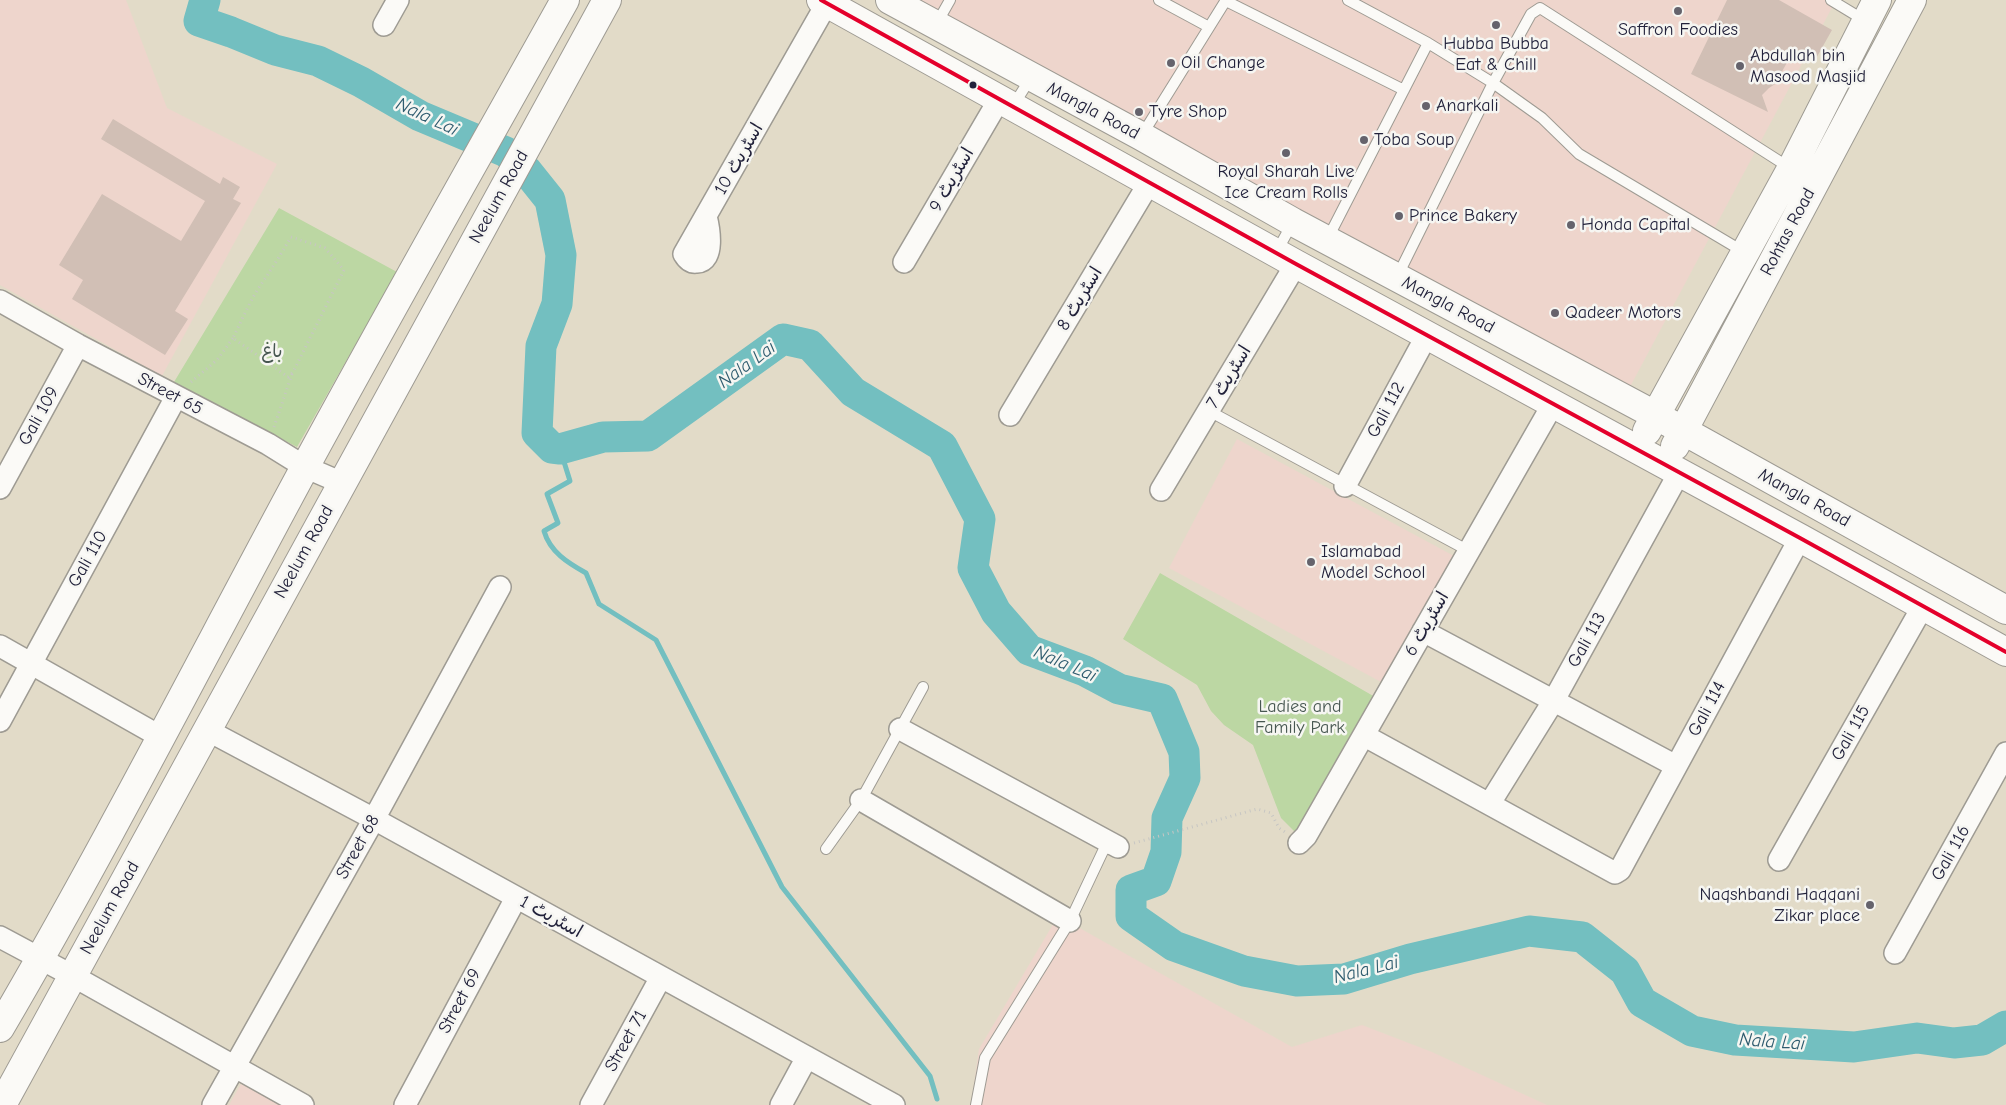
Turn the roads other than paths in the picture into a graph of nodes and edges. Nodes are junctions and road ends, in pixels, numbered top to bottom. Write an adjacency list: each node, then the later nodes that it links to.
1 (398, 0): 13 (street)
2 (564, 0): 41 (main road, Neelum Road)
3 (607, 0): 43 (main road, Neelum Road)
4 (950, 0): 14 (lane)
5 (1159, 0): 15 (lane)
6 (1226, 0): 15 (lane); 19 (lane)
7 (1348, 0): 16 (lane)
8 (1831, 0): 12 (lane)
9 (1912, 0): 39 (main road, Rohtas Road)
10 (824, 2): 20 (main road, Mangla Road); 24 (street, اسٹریٹ 10)
11 (899, 2): 14 (main road, Mangla Road)
12 (1871, 11): 22 (main road, Rohtas Road)
13 (384, 25)
14 (936, 25): 17 (main road, Mangla Road)
15 (1209, 28): 21 (lane)
16 (1428, 44): 18 (lane); 19 (lane)
17 (1031, 78): 20 (lane); 21 (main road, Mangla Road)
18 (1493, 83): 22 (lane); 27 (lane); 30 (lane)
19 (1404, 90): 26 (lane)
20 (1007, 102): 23 (main road, Mangla Road); 29 (street, اسٹریٹ 9)
21 (1141, 136): 25 (main road, Mangla Road)
22 (1791, 169): 27 (main road, Rohtas Road)
23 (1149, 183): 28 (main road, Mangla Road); 37 (street, اسٹریٹ 8)
24 (706, 216)
25 (1293, 222): 26 (main road, Mangla Road); 28 (lane)
26 (1327, 240): 30 (main road, Mangla Road)
27 (1744, 253): 38 (main road, Rohtas Road)
28 (1286, 258): 32 (main road, Mangla Road); 36 (street, اسٹریٹ 7)
29 (904, 262)
30 (1396, 277): 38 (main road, Mangla Road)
31 (0, 301): 33 (street, Street 65)
32 (1427, 335): 35 (main road, Mangla Road); 44 (street, Gali 112)
33 (78, 345): 34 (street, Street 65); 45 (street, Gali 109)
34 (176, 397): 41 (street, Street 65); 55 (street, Gali 110)
35 (1553, 404): 40 (main road, Mangla Road); 48 (street, اسٹریٹ 6)
36 (1209, 411): 44 (lane); 46 (street, اسٹریٹ 7)
37 (1010, 415)
38 (1655, 416): 39 (main road, Mangla Road); 40 (main road, Rohtas Road)
39 (1683, 431): 42 (main road, Rohtas Road); 51 (main road, Mangla Road)
40 (1637, 449): 42 (main road, Mangla Road)
41 (305, 467): 43 (street, Street 65); 62 (main road, Neelum Road)
42 (1672, 469): 47 (main road, Mangla Road); 57 (street, Gali 113)
43 (342, 483): 60 (main road, Neelum Road)
44 (1345, 486): 48 (lane)
45 (0, 488)
46 (1161, 490)
47 (1800, 538): 50 (main road, Mangla Road); 64 (street, Gali 114)
48 (1469, 551): 52 (street, اسٹریٹ 6)
49 (500, 587): 67 (street, Street 68)
50 (1923, 606): 54 (main road, Mangla Road); 71 (street, Gali 115)
51 (2006, 610)
52 (1423, 631): 57 (street); 61 (street, اسٹریٹ 6)
53 (0, 646): 55 (street)
54 (2006, 652)
55 (30, 664): 58 (street, Gali 110); 62 (street)
56 (924, 687): 59 (lane)
57 (1554, 700): 64 (street); 66 (street, Gali 113)
58 (0, 720)
59 (900, 729): 65 (lane); 69 (street)
60 (207, 730): 67 (street, اسٹریٹ 1); 77 (main road, Neelum Road)
61 (1365, 736): 66 (street); 68 (street, اسٹریٹ 6)
62 (161, 737): 76 (main road, Neelum Road)
63 (2006, 753): 75 (street, Gali 116)
64 (1676, 766): 66 (street, Gali 114)
65 (861, 800): 70 (lane); 73 (street)
66 (1490, 803)
67 (374, 818): 72 (street, اسٹریٹ 1); 81 (street, Street 68)
68 (1299, 843)
69 (1118, 847): 73 (lane)
70 (826, 849)
71 (1780, 860)
72 (516, 898): 78 (street, اسٹریٹ 1); 85 (street, Street 69)
73 (1070, 920): 89 (lane)
74 (0, 937): 76 (street)
75 (1895, 953)
76 (41, 959): 77 (street); 79 (main road, Neelum Road)
77 (73, 976): 81 (street); 82 (main road, Neelum Road)
78 (661, 977): 80 (street, اسٹریٹ 1); 86 (street, Street 71)
79 (0, 1028)
80 (807, 1057): 87 (street); 88 (street, اسٹریٹ 1)
81 (234, 1068): 83 (street, Street 68); 84 (street)
82 (2, 1105)
83 (213, 1105)
84 (303, 1105)
85 (405, 1105)
86 (591, 1105)
87 (781, 1105)
88 (894, 1105)
89 (976, 1105)

